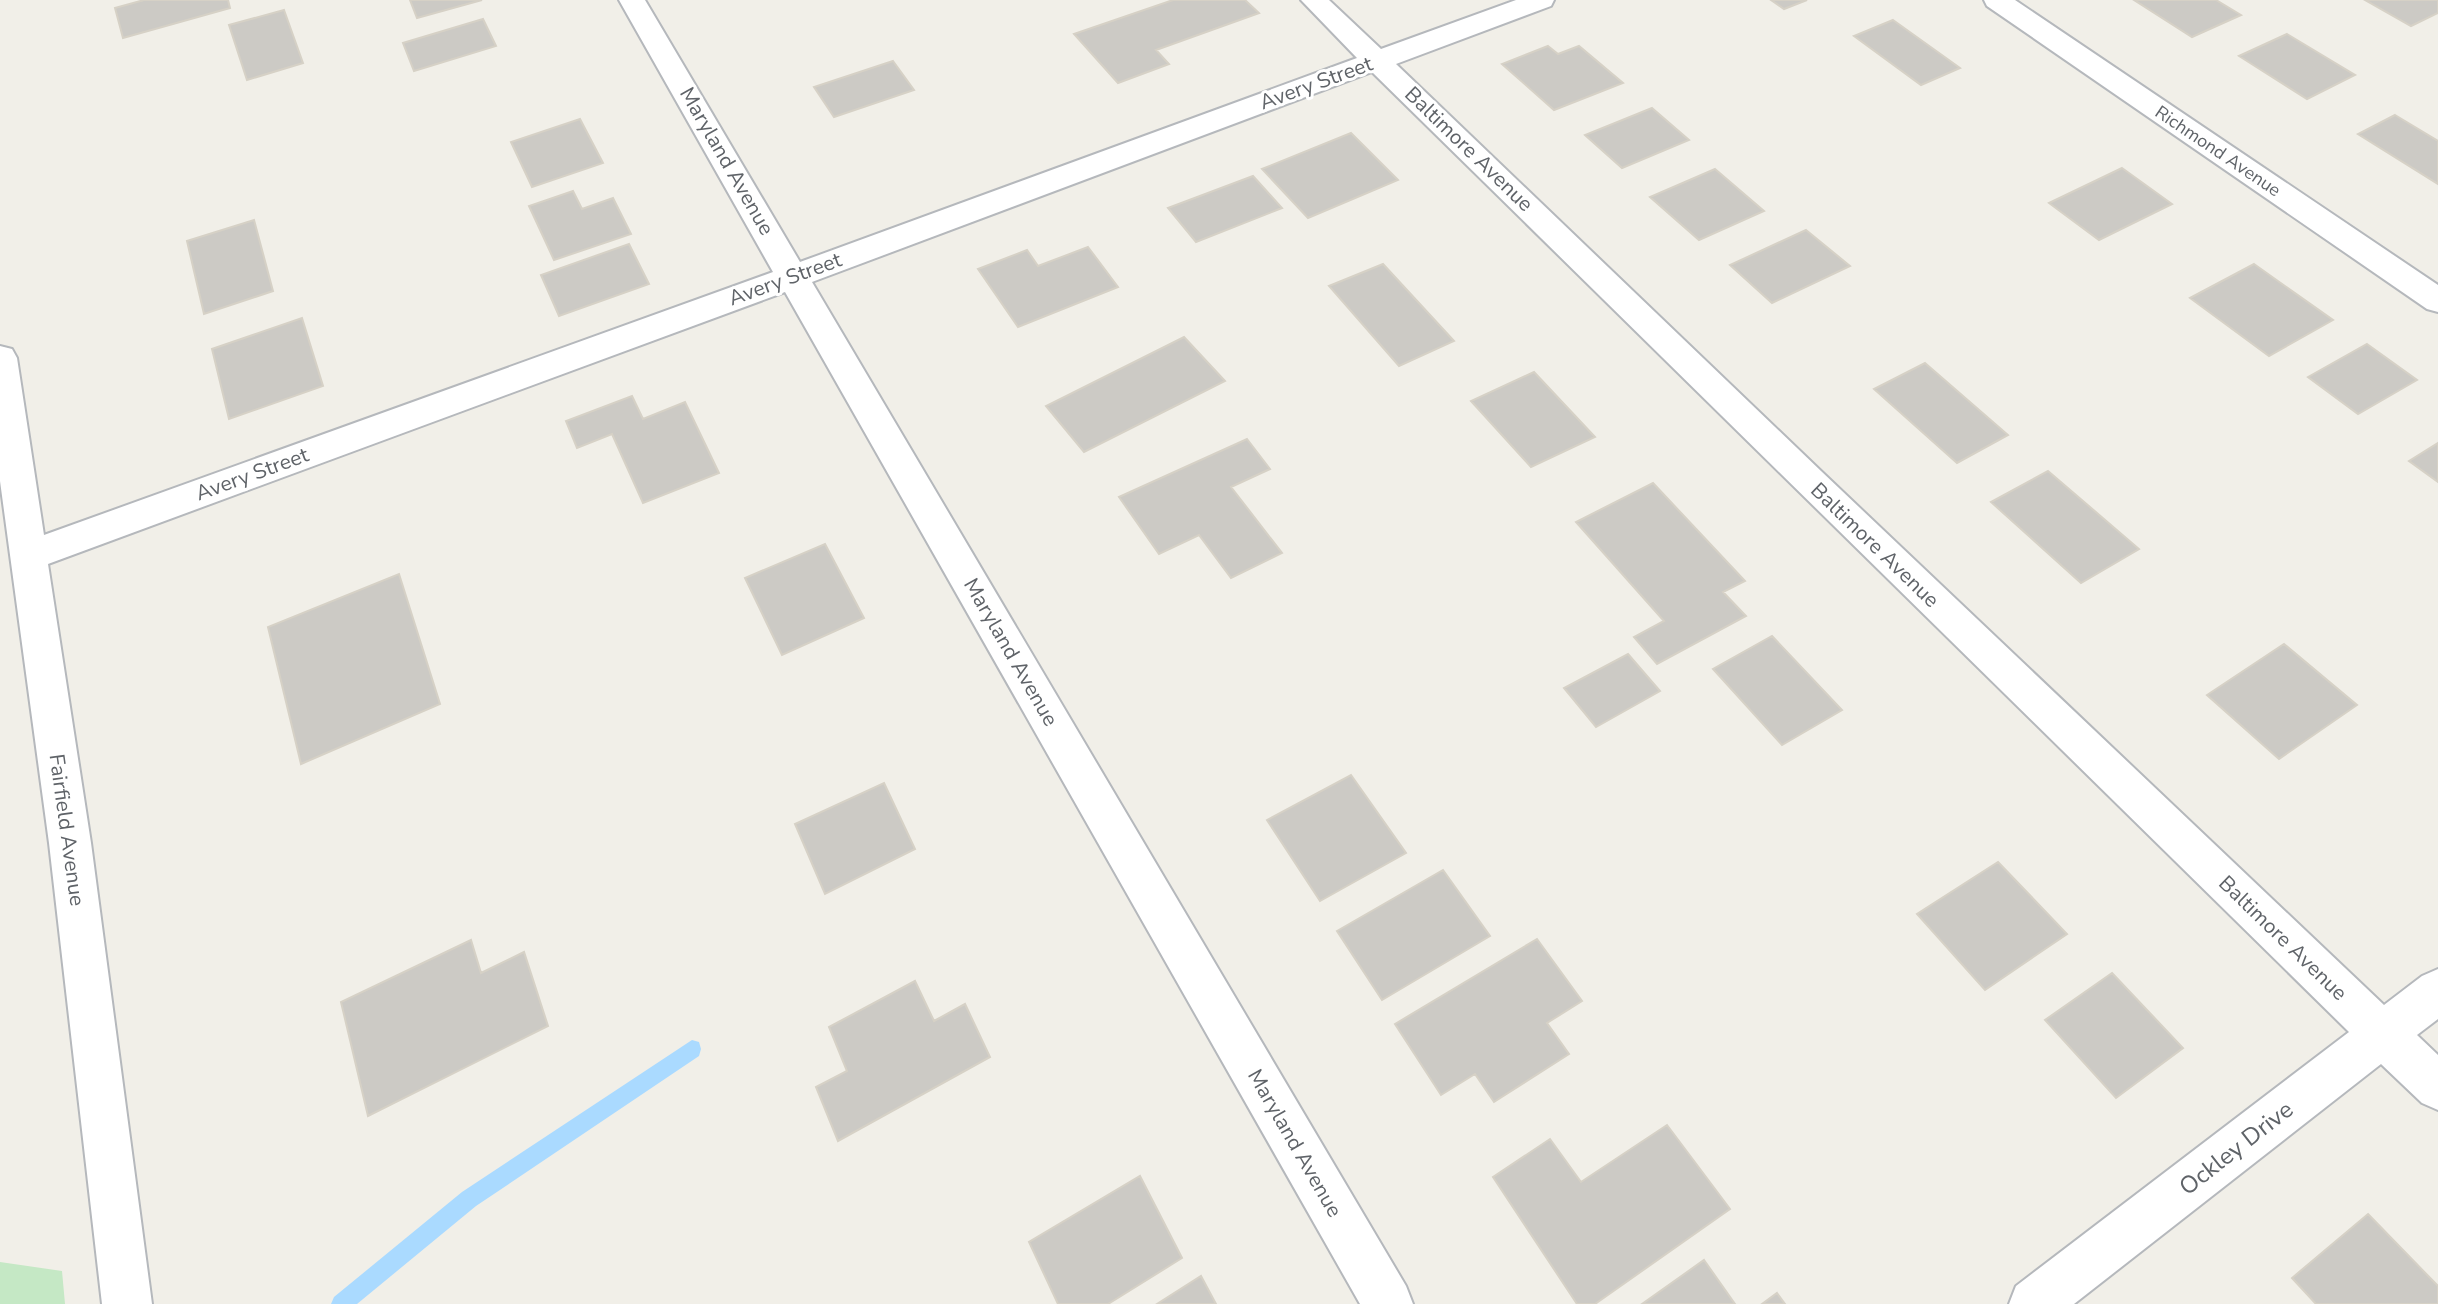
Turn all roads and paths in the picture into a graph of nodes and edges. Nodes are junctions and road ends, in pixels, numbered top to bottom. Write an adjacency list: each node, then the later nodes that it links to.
1 (632, 0): 6 (street, Maryland Avenue)
2 (1314, 0): 5 (street, Baltimore Avenue)
3 (1541, 0): 5 (street, Avery Street)
4 (1997, 0): 7 (street, Richmond Avenue)
5 (1377, 61): 6 (street, Avery Street); 11 (street, Baltimore Avenue)
6 (794, 276): 9 (street, Avery Street); 14 (street, Maryland Avenue)
7 (2438, 301)
8 (0, 358): 9 (street, Fairfield Avenue)
9 (27, 556): 13 (street, Fairfield Avenue)
10 (2438, 991): 11 (street, Ockley Drive)
11 (2383, 1034): 12 (street, Baltimore Avenue); 15 (street, Ockley Drive)
12 (2438, 1087)
13 (127, 1304)
14 (1388, 1304)
15 (2034, 1304)

